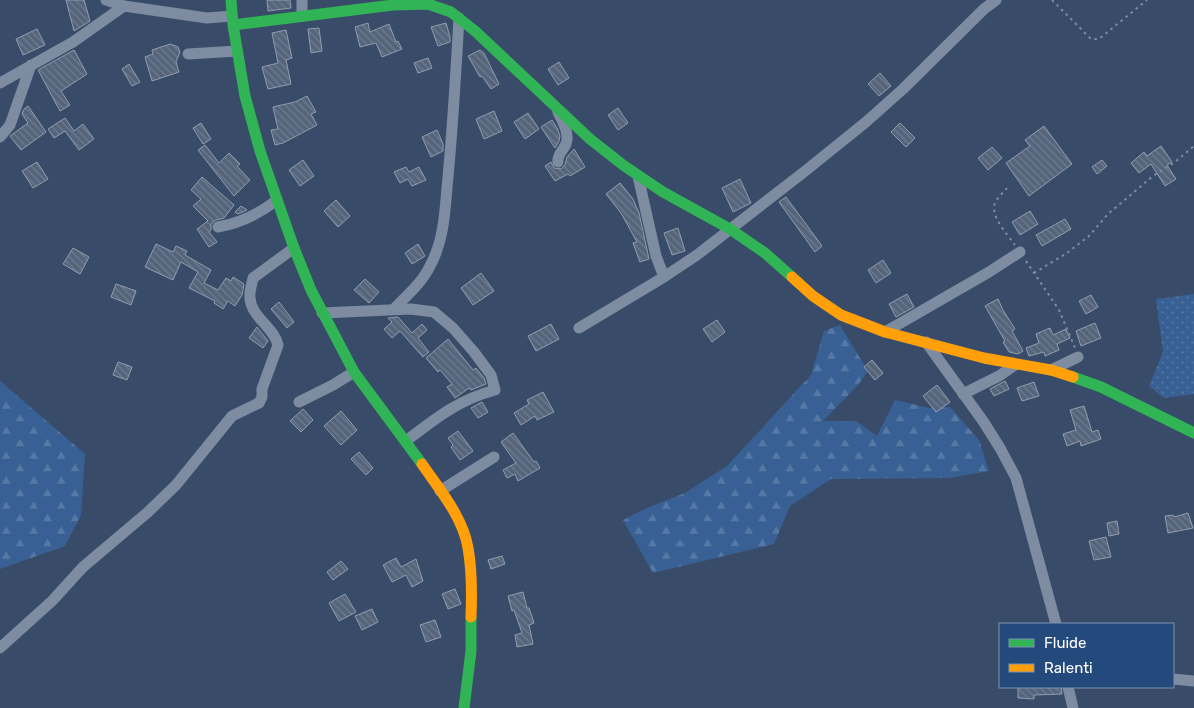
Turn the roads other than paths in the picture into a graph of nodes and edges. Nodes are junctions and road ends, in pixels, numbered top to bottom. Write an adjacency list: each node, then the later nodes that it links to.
1 (106, 0): 7 (street)
2 (231, 0): 10 (street)
3 (302, 0): 8 (street)
4 (996, 0): 21 (street)
5 (393, 3): 8 (street); 9 (street)
6 (146, 5): 7 (street); 10 (street)
7 (124, 6): 13 (street)
8 (302, 16): 10 (street)
9 (459, 18): 15 (street); 25 (street)
10 (232, 21): 11 (street)
11 (237, 51): 12 (street); 19 (street)
12 (188, 54)
13 (30, 65): 14 (street); 16 (street)
14 (0, 83)
15 (555, 106): 17 (street); 18 (street)
16 (0, 137)
17 (558, 162)
18 (638, 176): 21 (street); 24 (street)
19 (277, 200): 20 (street); 22 (street)
20 (218, 227)
21 (730, 229): 24 (street); 28 (street)
22 (294, 248): 26 (street); 41 (street)
23 (1020, 252): 28 (street)
24 (664, 277): 27 (street)
25 (394, 310): 26 (street); 37 (street)
26 (322, 313): 33 (street)
27 (579, 328)
28 (885, 332): 29 (street)
29 (926, 342): 31 (street); 34 (street)
30 (1078, 357): 32 (street)
31 (1015, 365): 32 (street); 34 (street)
32 (1050, 370): 36 (street)
33 (354, 372): 35 (street); 37 (street)
34 (963, 394): 40 (street)
35 (299, 402)
36 (1194, 433)
37 (406, 441): 39 (street)
38 (494, 457): 39 (street)
39 (440, 491): 45 (street)
40 (1056, 623)
41 (0, 648)
42 (1174, 679): 43 (street)
43 (1194, 681)
44 (1068, 688): 46 (street)
45 (464, 708)
46 (1073, 708)

